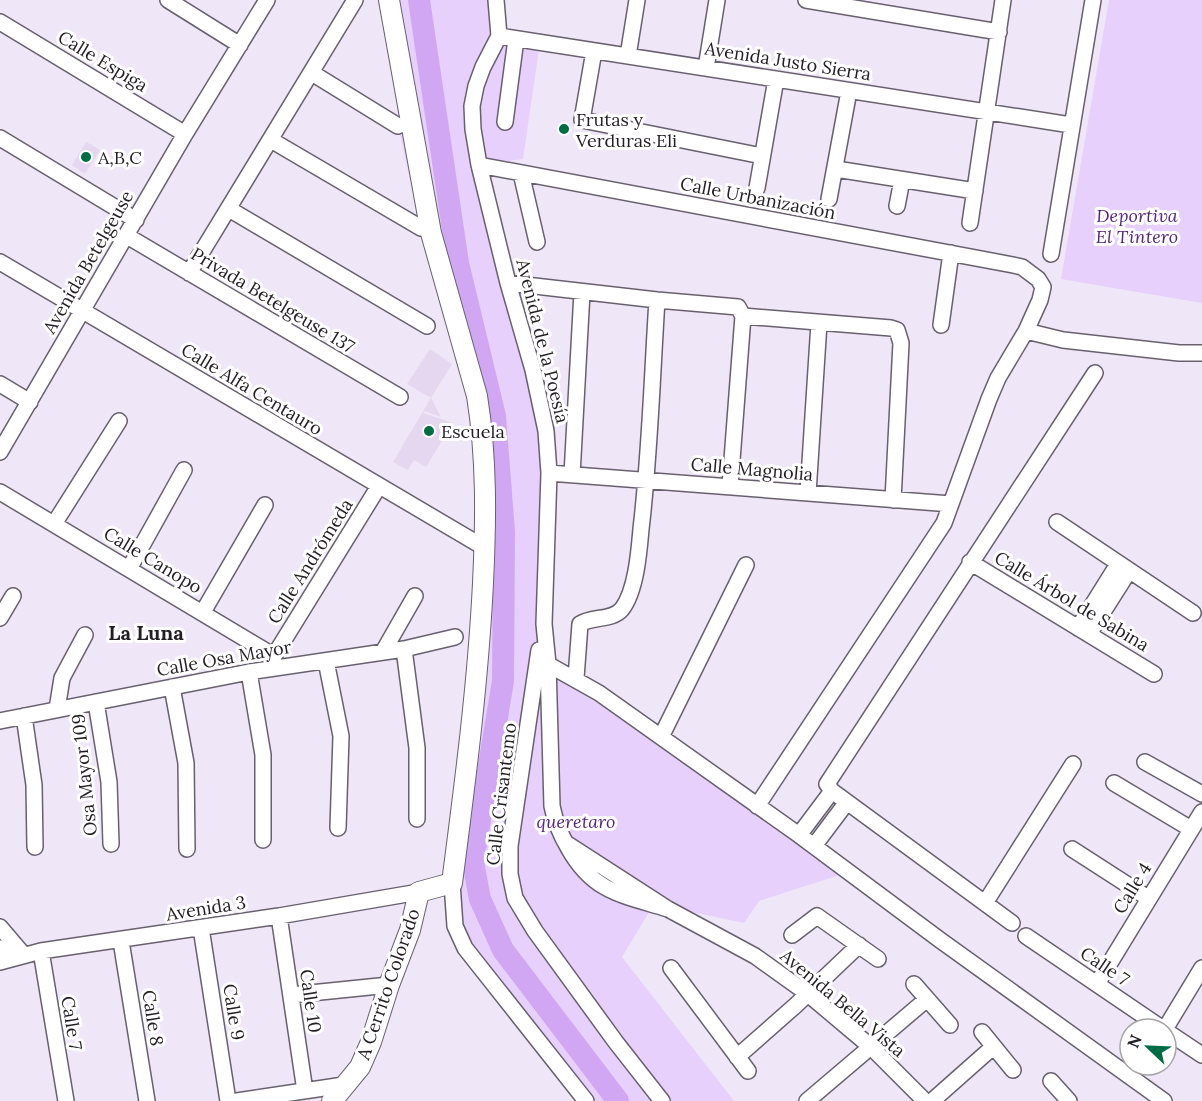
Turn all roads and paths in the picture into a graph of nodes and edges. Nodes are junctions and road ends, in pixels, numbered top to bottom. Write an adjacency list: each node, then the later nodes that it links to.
1 (168, 0): 15 (street)
2 (267, 0): 15 (street, Avenida Betelgeuse)
3 (355, 0): 19 (street)
4 (389, 0): 77 (main road)
5 (496, 0): 13 (street)
6 (637, 0): 17 (street)
7 (717, 0): 18 (street)
8 (806, 0): 12 (street)
9 (1004, 0): 12 (street)
10 (1093, 0): 24 (street)
11 (0, 22): 26 (street, Calle Espiga)
12 (999, 32): 22 (street)
13 (499, 36): 14 (street, Avenida Justo Sierra); 30 (street, Avenida de la Poesía)
14 (516, 39): 16 (street, Avenida Justo Sierra); 23 (street)
15 (240, 45): 26 (street, Avenida Betelgeuse)
16 (594, 51): 17 (street, Avenida Justo Sierra); 29 (street)
17 (628, 56): 18 (street, Avenida Justo Sierra)
18 (706, 68): 20 (street, Avenida Justo Sierra)
19 (312, 73): 25 (street); 28 (street)
20 (776, 79): 21 (street, Avenida Justo Sierra); 29 (street)
21 (849, 91): 22 (street, Avenida Justo Sierra); 31 (street)
22 (987, 112): 24 (street, Avenida Justo Sierra); 35 (street)
23 (505, 122)
24 (1071, 125): 45 (street)
25 (398, 126)
26 (186, 134): 39 (street, Avenida Betelgeuse)
27 (0, 138): 39 (street)
28 (271, 140): 38 (street); 41 (street)
29 (762, 156): 34 (street)
30 (479, 165): 32 (street, Calle Urbanización); 48 (street, Avenida de la Poesía)
31 (836, 169): 33 (street); 36 (street)
32 (521, 173): 43 (street); 44 (street, Calle Urbanización)
33 (902, 180): 35 (street); 37 (street)
34 (757, 188)
35 (975, 191): 40 (street)
36 (830, 199)
37 (897, 206)
38 (229, 209): 47 (street); 55 (street)
39 (136, 220): 42 (street, Avenida Betelgeuse)
40 (970, 223)
41 (421, 228)
42 (127, 236): 47 (street, Privada Betelgeuse 137); 51 (street, Avenida Betelgeuse)
43 (537, 242)
44 (951, 253): 54 (street); 56 (street, Calle Urbanización)
45 (1051, 254)
46 (0, 262): 51 (street, Calle Alfa Centauro)
47 (189, 273): 60 (street, Privada Betelgeuse 137)
48 (508, 283): 49 (street); 65 (street, Avenida de la Poesía)
49 (582, 292): 50 (street); 66 (street)
50 (657, 300): 52 (street); 67 (street)
51 (82, 310): 61 (street, Avenida Betelgeuse); 68 (street, Calle Alfa Centauro)
52 (743, 316): 53 (street); 69 (street)
53 (819, 323): 71 (street); 72 (street)
54 (941, 325)
55 (427, 326)
56 (1026, 331): 57 (street); 73 (street)
57 (1202, 353)
58 (1095, 373): 78 (street)
59 (0, 384): 61 (street)
60 (400, 397)
61 (30, 402): 63 (street, Avenida Betelgeuse)
62 (119, 421): 76 (street)
63 (0, 452)
64 (184, 470): 81 (street)
65 (549, 473): 66 (street, Calle Magnolia); 93 (street, Avenida de la Poesía)
66 (572, 475): 67 (street, Calle Magnolia)
67 (647, 480): 69 (street, Calle Magnolia); 97 (street)
68 (379, 486): 77 (street, Calle Alfa Centauro); 94 (street, Calle Andrómeda)
69 (730, 486): 71 (street, Calle Magnolia)
70 (0, 492): 76 (street, Calle Canopo)
71 (808, 493): 72 (street, Calle Magnolia)
72 (894, 500): 73 (street, Calle Magnolia)
73 (951, 504): 110 (street)
74 (265, 505): 84 (street)
75 (1057, 522): 80 (street)
76 (54, 524): 81 (street, Calle Canopo)
77 (485, 548): 122 (main road)
78 (970, 562): 87 (street, Calle Árbol de Sabina); 107 (street)
79 (746, 565): 103 (street)
80 (1124, 567): 85 (street); 87 (street)
81 (129, 569): 84 (street, Calle Canopo)
82 (13, 596): 86 (street)
83 (414, 596): 91 (street)
84 (203, 612): 94 (street, Calle Canopo)
85 (1193, 613)
86 (0, 618)
87 (1084, 631): 96 (street, Calle Árbol de Sabina)
88 (86, 635): 100 (street)
89 (455, 637): 90 (street, Calle Osa Mayor)
90 (404, 649): 91 (street, Calle Osa Mayor); 112 (street)
91 (383, 652): 92 (street, Calle Osa Mayor)
92 (326, 661): 94 (street, Calle Osa Mayor); 113 (street)
93 (543, 661): 97 (street); 144 (street, Avenida Bella Vista); 168 (street, Calle Crisantemo)
94 (274, 662): 95 (street, Calle Osa Mayor)
95 (249, 672): 98 (street, Calle Osa Mayor); 116 (street)
96 (1154, 674)
97 (576, 678): 103 (street)
98 (172, 687): 99 (street, Calle Osa Mayor); 120 (street)
99 (96, 702): 100 (street, Calle Osa Mayor); 117 (street, Osa Mayor 109)
100 (57, 709): 101 (street, Calle Osa Mayor)
101 (24, 716): 102 (street, Calle Osa Mayor); 119 (street)
102 (0, 721)
103 (661, 737): 110 (street)
104 (1145, 762): 108 (street)
105 (1073, 764): 125 (street)
106 (1114, 783): 114 (street)
107 (832, 791): 109 (street); 115 (street)
108 (1202, 794)
109 (847, 802): 118 (street); 125 (street)
110 (758, 806): 115 (street)
111 (1202, 813): 114 (street, Calle 4)
112 (417, 819)
113 (338, 828)
114 (1191, 829): 124 (street, Calle 4)
115 (799, 835): 118 (street)
116 (263, 840)
117 (111, 844)
118 (814, 846): 172 (street)
119 (35, 847)
120 (188, 849)
121 (1072, 849): 124 (street)
122 (452, 883): 123 (main road, A Cerrito Colorado); 167 (street)
123 (419, 892): 126 (street, Avenida 3); 143 (main road, A Cerrito Colorado)
124 (1148, 898): 142 (street, Calle 4)
125 (985, 903): 127 (street)
126 (279, 916): 129 (street, Avenida 3); 145 (street, Calle 10)
127 (1012, 923)
128 (0, 927): 136 (street)
129 (201, 928): 132 (street, Avenida 3); 164 (street, Calle 9)
130 (792, 935): 133 (street)
131 (1026, 936): 142 (street, Calle 7)
132 (121, 941): 135 (street, Avenida 3); 163 (street, Calle 8)
133 (859, 945): 137 (street); 144 (street)
134 (0, 948): 136 (street)
135 (41, 951): 136 (street, Avenida 3); 162 (street, Calle 7)
136 (23, 954): 138 (street, Avenida 3)
137 (879, 958)
138 (0, 962)
139 (671, 968): 155 (street)
140 (1202, 968): 148 (street)
141 (914, 984): 146 (street)
142 (1097, 984): 147 (street, Calle 7)
143 (389, 985): 145 (street); 159 (main road, A Cerrito Colorado)
144 (808, 994): 152 (street, Avenida Bella Vista); 155 (street)
145 (291, 995): 160 (street, Calle 10)
146 (927, 999): 149 (street); 152 (street)
147 (1146, 1017)
148 (1173, 1017)
149 (950, 1024)
150 (982, 1032): 153 (street)
151 (1178, 1039): 154 (street, Calle 7)
152 (871, 1047): 169 (street); 170 (street, Avenida Bella Vista)
153 (993, 1047): 156 (street); 171 (street)
154 (1202, 1055)
155 (737, 1057): 157 (street)
156 (1013, 1070)
157 (748, 1071)
158 (1051, 1081): 161 (street)
159 (344, 1085): 160 (street); 166 (main road, A Cerrito Colorado)
160 (305, 1091): 165 (street)
161 (1061, 1098)
162 (66, 1101)
163 (147, 1101)
164 (228, 1101)
165 (237, 1101)
166 (332, 1101)
167 (586, 1101)
168 (662, 1101)
169 (807, 1101)
170 (925, 1101)
171 (932, 1101)
172 (1164, 1101)

